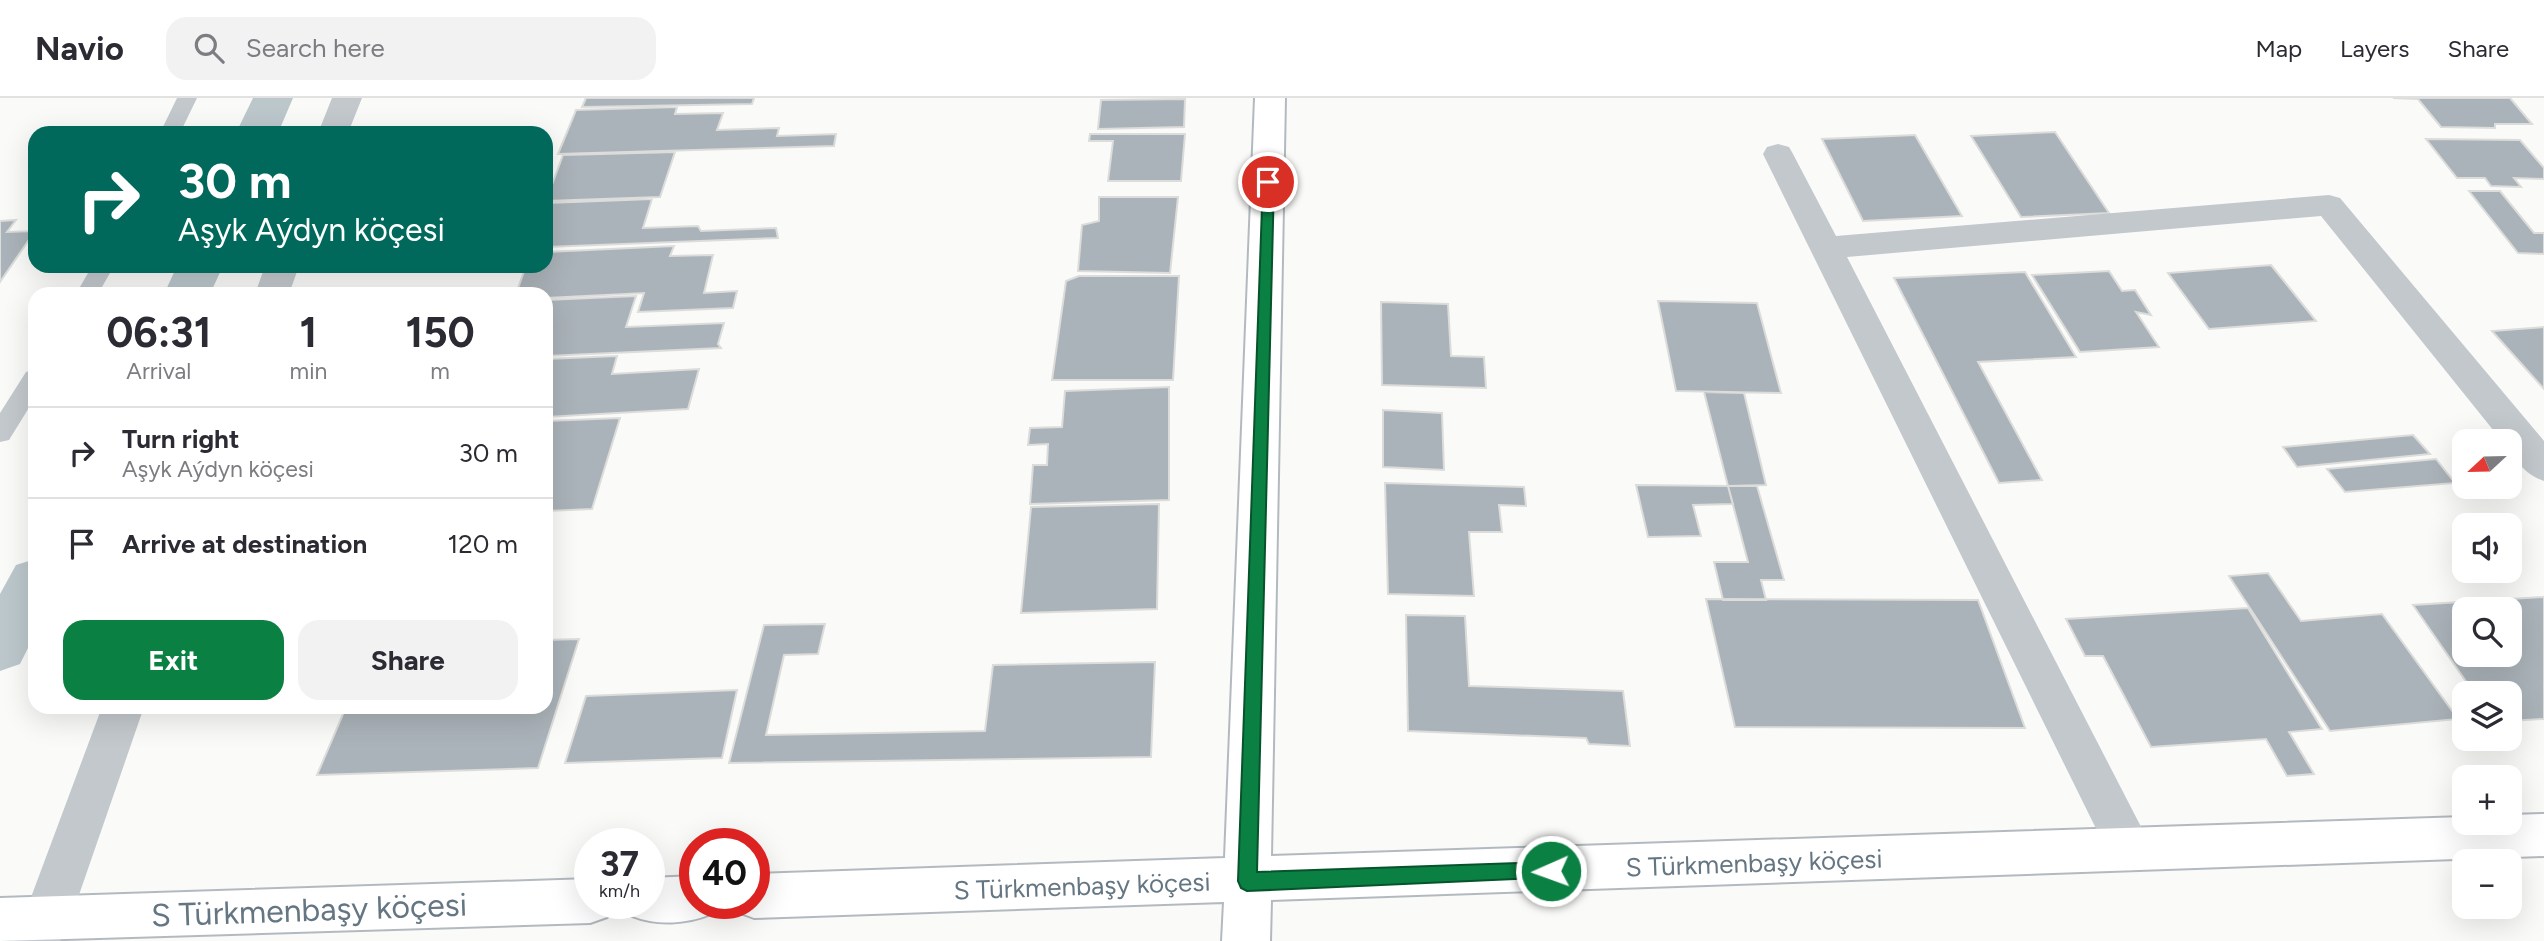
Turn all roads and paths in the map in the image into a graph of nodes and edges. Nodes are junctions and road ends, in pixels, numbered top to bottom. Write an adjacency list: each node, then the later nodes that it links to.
1 (187, 98): 4 (lane)
2 (347, 98): 5 (street)
3 (1270, 98): 14 (main road)
4 (173, 126)
5 (336, 126)
6 (1778, 154): 7 (street)
7 (1828, 248): 10 (street); 13 (street)
8 (28, 388): 9 (lane)
9 (0, 433)
10 (2544, 467)
11 (120, 714): 17 (street)
12 (2544, 835): 13 (main road, S Türkmenbaşy köçesi)
13 (2130, 850): 14 (main road, S Türkmenbaşy köçesi)
14 (1247, 881): 15 (main road, S Türkmenbaşy köçesi); 18 (main road)
15 (770, 896)
16 (574, 902): 17 (main road, S Türkmenbaşy köçesi)
17 (27, 925)
18 (1246, 941)

